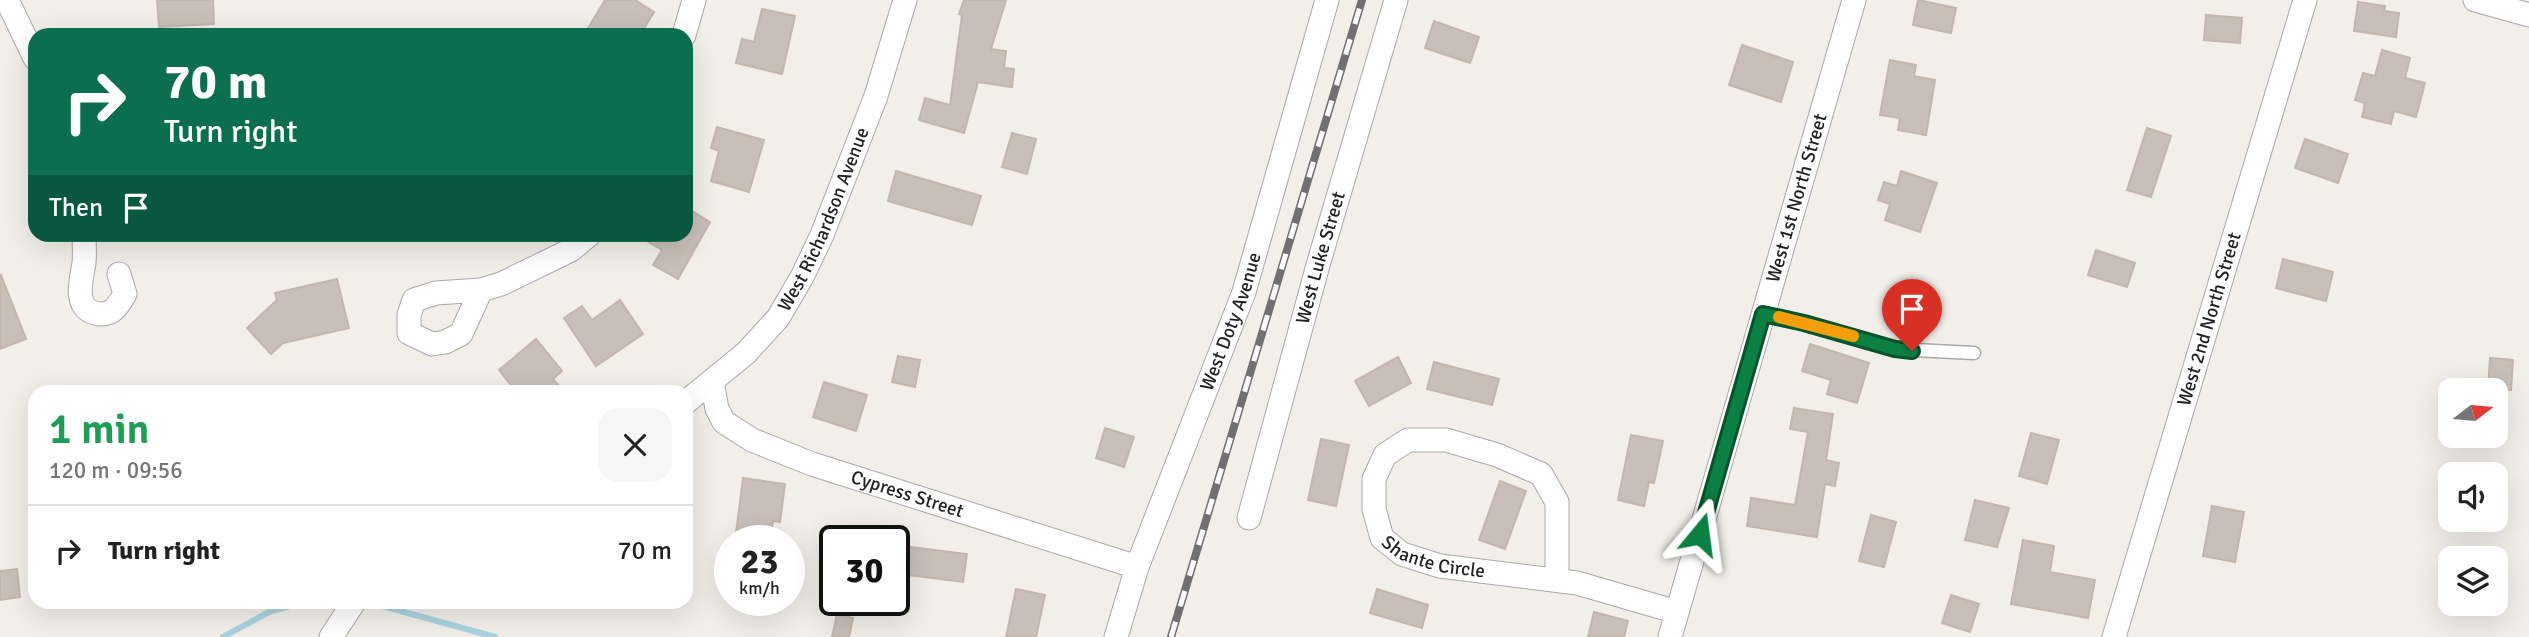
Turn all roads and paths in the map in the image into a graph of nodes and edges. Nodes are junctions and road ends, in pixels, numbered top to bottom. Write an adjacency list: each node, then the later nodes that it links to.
1 (7, 0): 11 (street)
2 (694, 0): 10 (street)
3 (905, 0): 18 (street, West Richardson Avenue)
4 (1327, 0): 21 (street, West Doty Avenue)
5 (1396, 0): 20 (street, West Luke Street)
6 (1854, 0): 16 (street, West 1st North Street)
7 (2305, 0): 28 (street, West 2nd North Street)
8 (2475, 0): 9 (street)
9 (2529, 15)
10 (686, 28)
11 (28, 44)
12 (84, 242): 14 (street)
13 (580, 242): 15 (street)
14 (119, 274)
15 (481, 290)
16 (1763, 314): 17 (lane); 24 (street, West 1st North Street)
17 (1974, 353)
18 (712, 382): 19 (street, West Richardson Avenue); 21 (street, Cypress Street)
19 (693, 397)
20 (1249, 518)
21 (1137, 567): 26 (street, West Doty Avenue)
22 (1557, 580): 22 (street, Shante Circle); 24 (street, Shante Circle)
23 (349, 609): 25 (street)
24 (1677, 612): 27 (street, West 1st North Street)
25 (331, 637)
26 (1116, 637)
27 (1670, 637)
28 (2114, 637)

